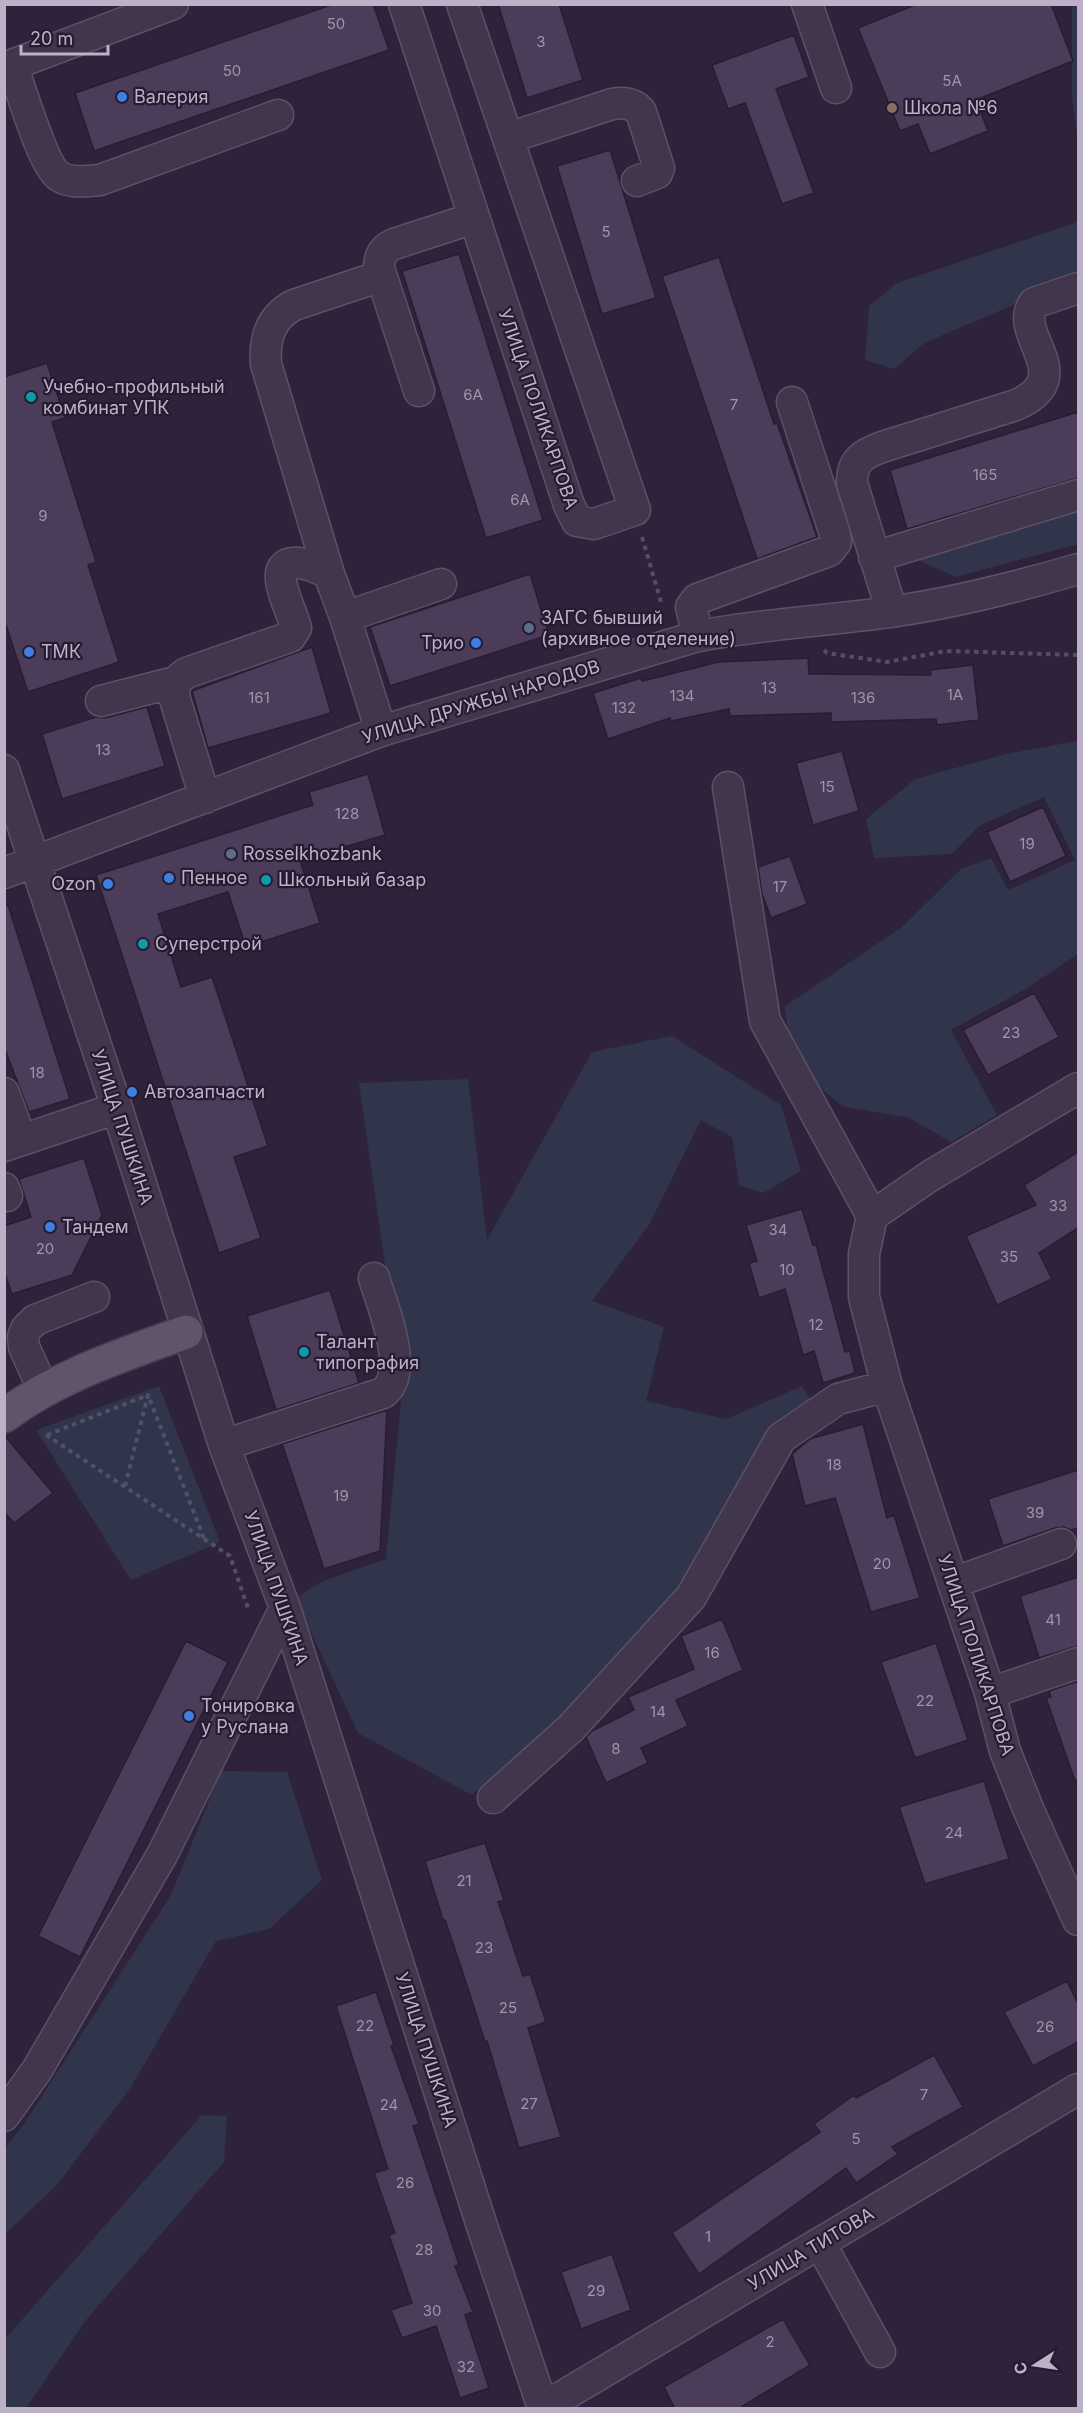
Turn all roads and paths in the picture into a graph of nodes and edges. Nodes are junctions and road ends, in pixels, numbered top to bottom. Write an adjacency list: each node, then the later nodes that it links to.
1 (173, 4): 5 (street)
2 (404, 4): 10 (street, УЛИЦА ПОЛИКАРПОВА)
3 (462, 4): 8 (street)
4 (807, 4): 6 (street)
5 (8, 66): 7 (street)
6 (836, 88)
7 (278, 115)
8 (508, 138): 9 (street); 16 (street)
9 (637, 181)
10 (474, 218): 11 (street); 16 (street, УЛИЦА ПОЛИКАРПОВА)
11 (381, 276): 13 (street); 19 (street)
12 (1078, 288): 17 (street)
13 (419, 390)
14 (792, 402): 24 (street)
15 (1078, 495): 17 (street)
16 (635, 510): 24 (path)
17 (874, 557): 21 (street)
18 (1078, 569): 21 (street, УЛИЦА ДРУЖБЫ НАРОДОВ)
19 (329, 574): 22 (street); 26 (street)
20 (441, 584): 22 (street)
21 (892, 612): 23 (street, УЛИЦА ДРУЖБЫ НАРОДОВ)
22 (345, 617): 28 (street)
23 (807, 623): 24 (street, УЛИЦА ДРУЖБЫ НАРОДОВ); 25 (path)
24 (686, 640): 28 (street, УЛИЦА ДРУЖБЫ НАРОДОВ)
25 (1078, 655)
26 (175, 682): 27 (street); 31 (street)
27 (101, 701)
28 (381, 731): 31 (street, УЛИЦА ДРУЖБЫ НАРОДОВ)
29 (4, 770): 32 (street, УЛИЦА ПУШКИНА)
30 (728, 787): 38 (street)
31 (205, 798): 32 (street, УЛИЦА ДРУЖБЫ НАРОДОВ)
32 (34, 862): 33 (street, УЛИЦА ДРУЖБЫ НАРОДОВ); 36 (street, УЛИЦА ПУШКИНА)
33 (4, 873)
34 (1078, 1088): 38 (street)
35 (4, 1093): 37 (street)
36 (117, 1108): 37 (street); 41 (street, УЛИЦА ПУШКИНА)
37 (13, 1143)
38 (872, 1216): 42 (street, УЛИЦА ПОЛИКАРПОВА)
39 (374, 1278): 46 (street)
40 (94, 1297): 43 (street)
41 (186, 1332): 43 (main road); 46 (street, УЛИЦА ПУШКИНА)
42 (887, 1386): 50 (street, УЛИЦА ПОЛИКАРПОВА); 55 (street)
43 (43, 1389): 45 (main road)
44 (148, 1395): 47 (path); 47 (path); 48 (path)
45 (4, 1416)
46 (224, 1445): 51 (street, УЛИЦА ПУШКИНА)
47 (125, 1486): 48 (path)
48 (205, 1542): 52 (path)
49 (1061, 1544): 50 (street)
50 (953, 1583): 54 (street, УЛИЦА ПОЛИКАРПОВА)
51 (285, 1608): 52 (street); 61 (street, УЛИЦА ПУШКИНА)
52 (264, 1651): 58 (street)
53 (1078, 1662): 54 (street)
54 (990, 1692): 56 (street, УЛИЦА ПОЛИКАРПОВА)
55 (493, 1798)
56 (1078, 1920)
57 (1078, 2089): 59 (street, УЛИЦА ТИТОВА)
58 (4, 2116)
59 (820, 2243): 60 (street); 61 (street, УЛИЦА ТИТОВА)
60 (880, 2352)
61 (543, 2408)

